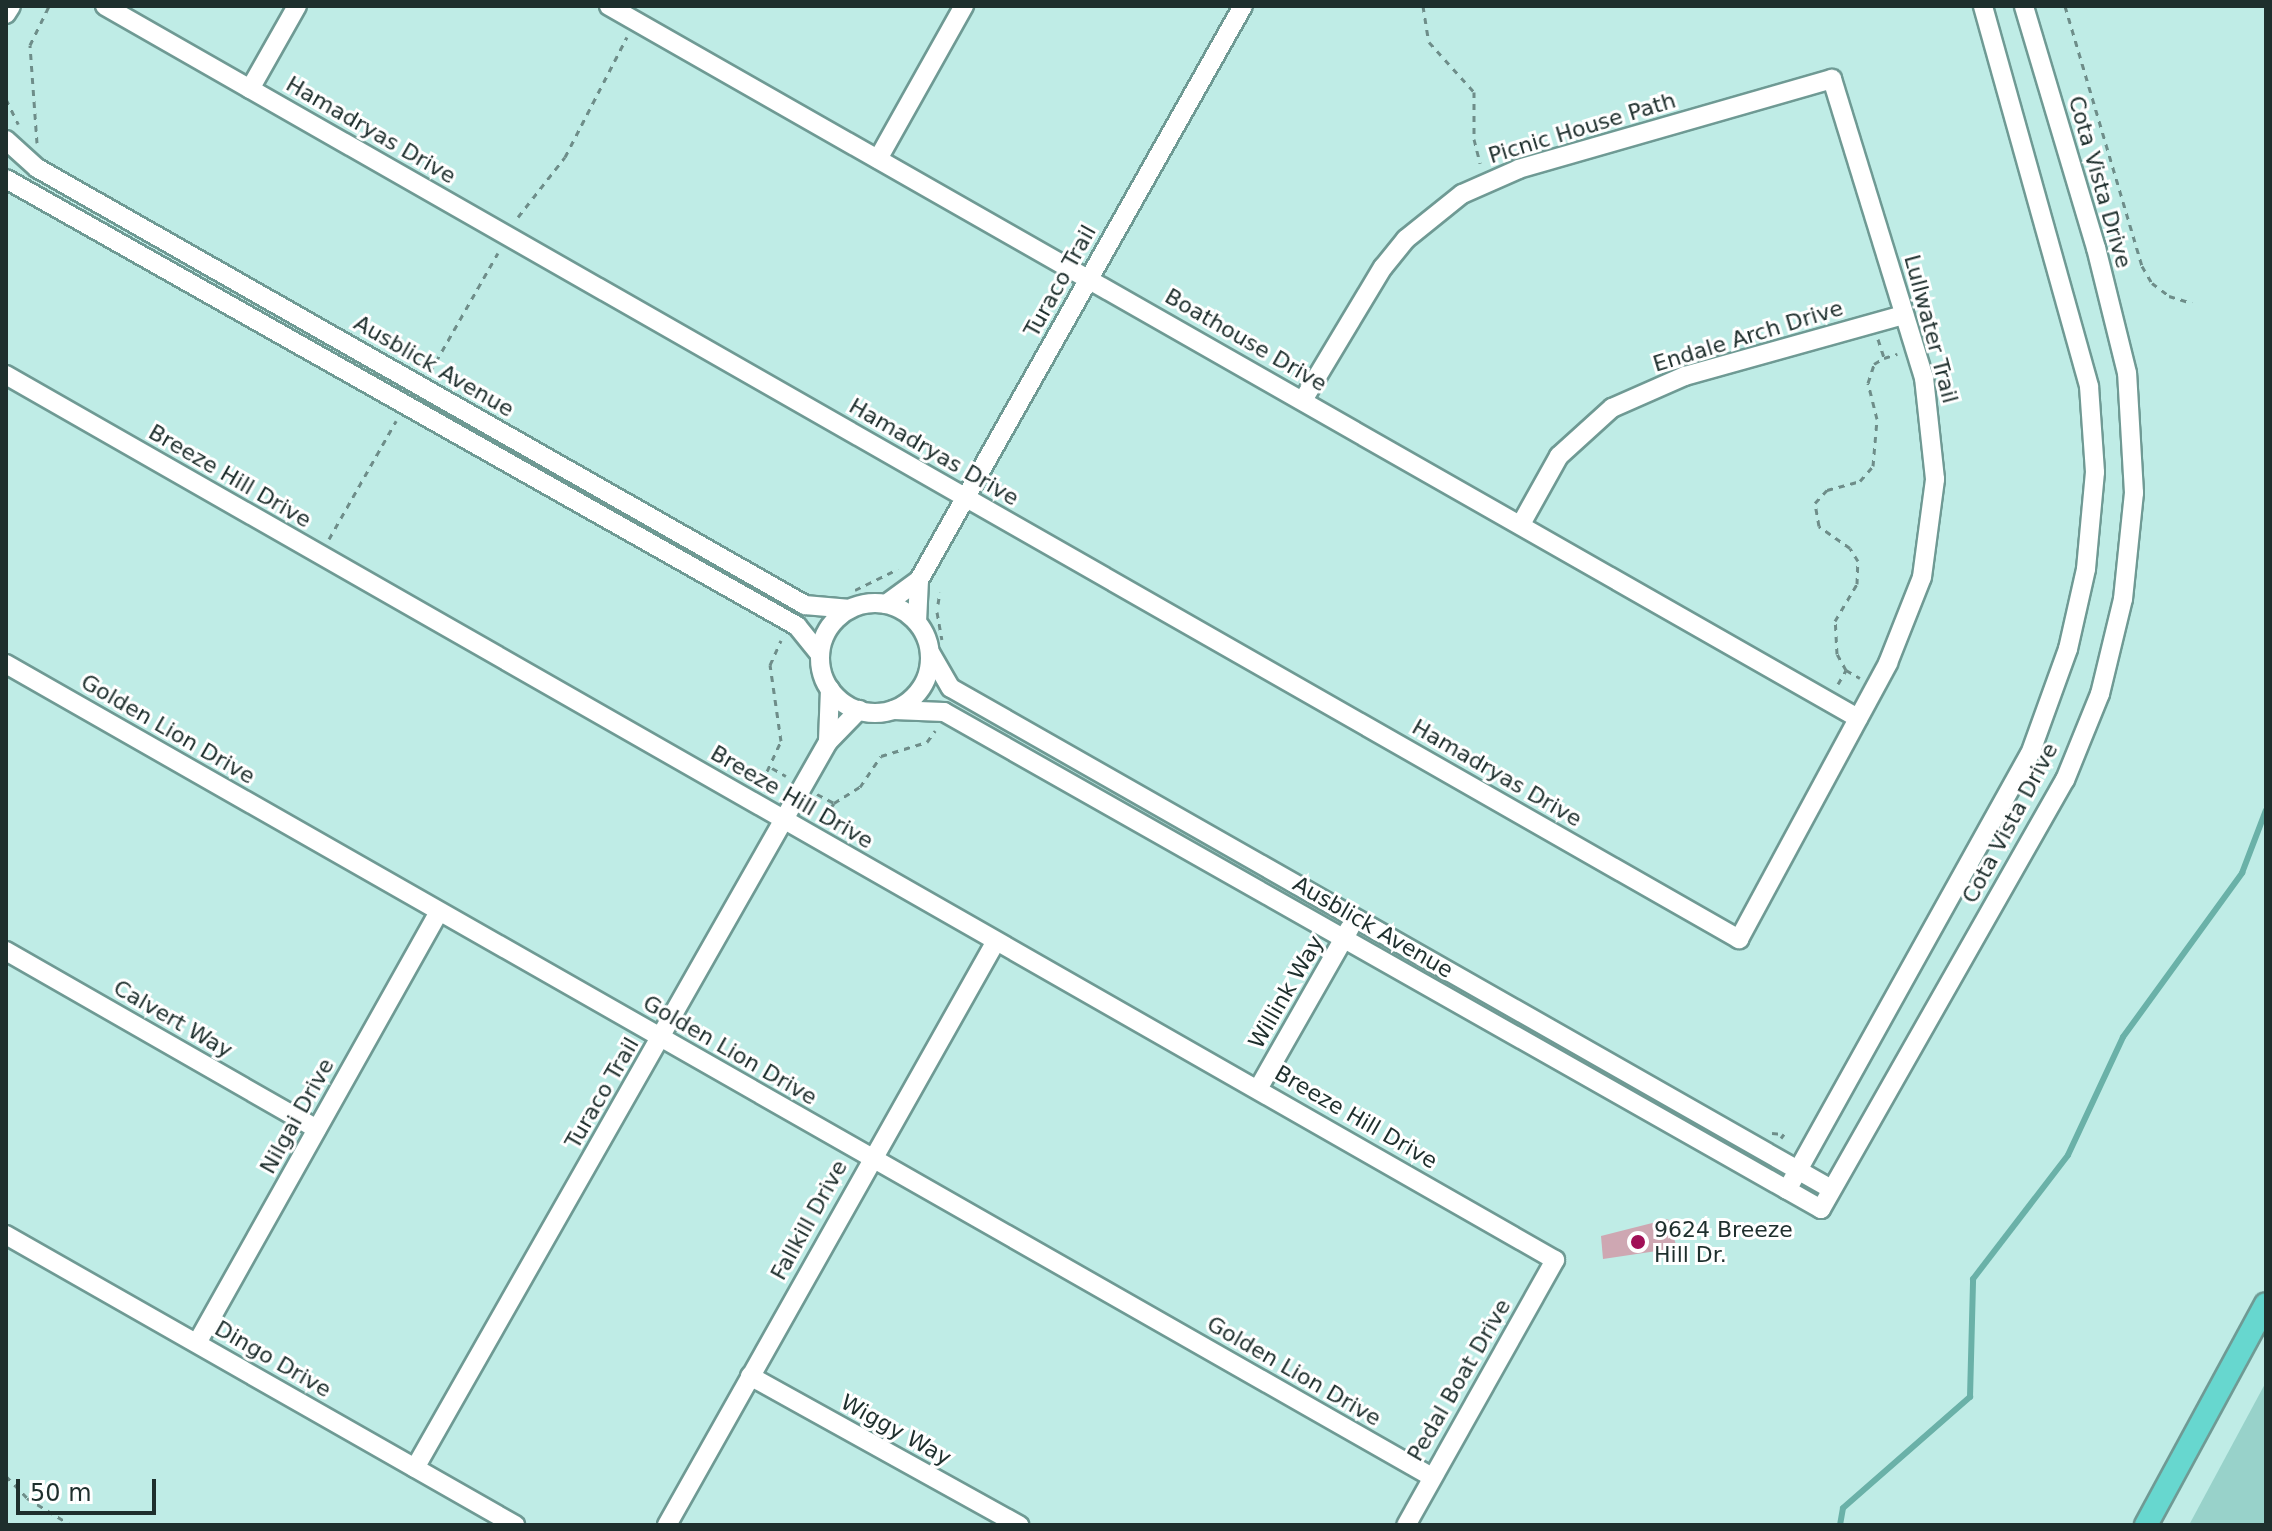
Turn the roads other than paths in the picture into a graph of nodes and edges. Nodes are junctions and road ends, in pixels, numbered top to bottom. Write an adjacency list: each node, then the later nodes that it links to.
1 (11, 6): 9 (street)
2 (105, 6): 11 (street, Hamadryas Drive)
3 (297, 6): 11 (street)
4 (609, 6): 13 (street, Boathouse Drive)
5 (964, 6): 13 (street)
6 (1243, 6): 15 (street, Turaco Trail)
7 (1983, 6): 44 (street, Cota Vista Drive)
8 (2024, 6): 45 (street, Cota Vista Drive)
9 (6, 14)
10 (1832, 79): 16 (street, Lullwater Trail); 18 (street, Picnic House Path)
11 (250, 89): 19 (street, Hamadryas Drive)
12 (6, 140): 23 (street, Ausblick Avenue)
13 (878, 159): 15 (street, Boathouse Drive)
14 (6, 179): 25 (street)
15 (1089, 279): 18 (street, Boathouse Drive); 19 (street, Turaco Trail)
16 (1904, 315): 20 (street, Endale Arch Drive); 31 (street, Lullwater Trail)
17 (6, 375): 33 (street, Breeze Hill Drive)
18 (1303, 400): 20 (street, Boathouse Drive)
19 (966, 498): 21 (street, Turaco Trail); 37 (street, Hamadryas Drive)
20 (1521, 524): 31 (street, Boathouse Drive)
21 (919, 580): 22 (street, Turaco Trail); 24 (street, Turaco Trail)
22 (886, 604): 23 (street); 24 (street)
23 (850, 609): 25 (street)
24 (917, 622): 26 (street)
25 (820, 654): 28 (street)
26 (931, 654): 30 (street); 35 (street, Ausblick Avenue)
27 (6, 664): 34 (street, Golden Lion Drive)
28 (830, 689): 29 (street); 32 (street, Turaco Trail)
29 (859, 710): 30 (street); 32 (street, Turaco Trail)
30 (894, 710): 36 (street, Ausblick Avenue)
31 (1858, 718): 37 (street, Lullwater Trail)
32 (828, 742): 33 (street, Turaco Trail)
33 (783, 820): 38 (street, Breeze Hill Drive); 40 (street, Turaco Trail)
34 (439, 912): 40 (street, Golden Lion Drive); 42 (street, Nilgai Drive)
35 (1356, 918): 36 (street, Willink Way); 44 (street, Ausblick Avenue)
36 (1344, 939): 41 (street, Willink Way); 46 (street, Ausblick Avenue)
37 (1739, 939)
38 (996, 941): 41 (street, Breeze Hill Drive); 43 (street, Fallkill Drive)
39 (6, 951): 42 (street, Calvert Way)
40 (661, 1038): 43 (street, Golden Lion Drive); 53 (street, Turaco Trail)
41 (1258, 1089): 49 (street, Breeze Hill Drive)
42 (317, 1129): 51 (street, Nilgai Drive)
43 (871, 1158): 52 (street, Fallkill Drive); 54 (street, Golden Lion Drive)
44 (1798, 1170): 45 (street, Ausblick Avenue); 46 (street, Cota Vista Drive)
45 (1831, 1189): 47 (street, Cota Vista Drive)
46 (1787, 1190): 47 (street, Ausblick Avenue)
47 (1821, 1209)
48 (6, 1235): 51 (street, Dingo Drive)
49 (1555, 1260): 54 (street, Pedal Boat Drive)
50 (2266, 1304): 59 (main road)
51 (197, 1343): 53 (street, Dingo Drive)
52 (750, 1376): 56 (street, Fallkill Drive); 57 (street, Wiggy Way)
53 (415, 1468): 55 (street, Dingo Drive)
54 (1432, 1477): 58 (street, Pedal Boat Drive)
55 (515, 1525)
56 (667, 1525)
57 (1019, 1525)
58 (1406, 1525)
59 (2146, 1525)

